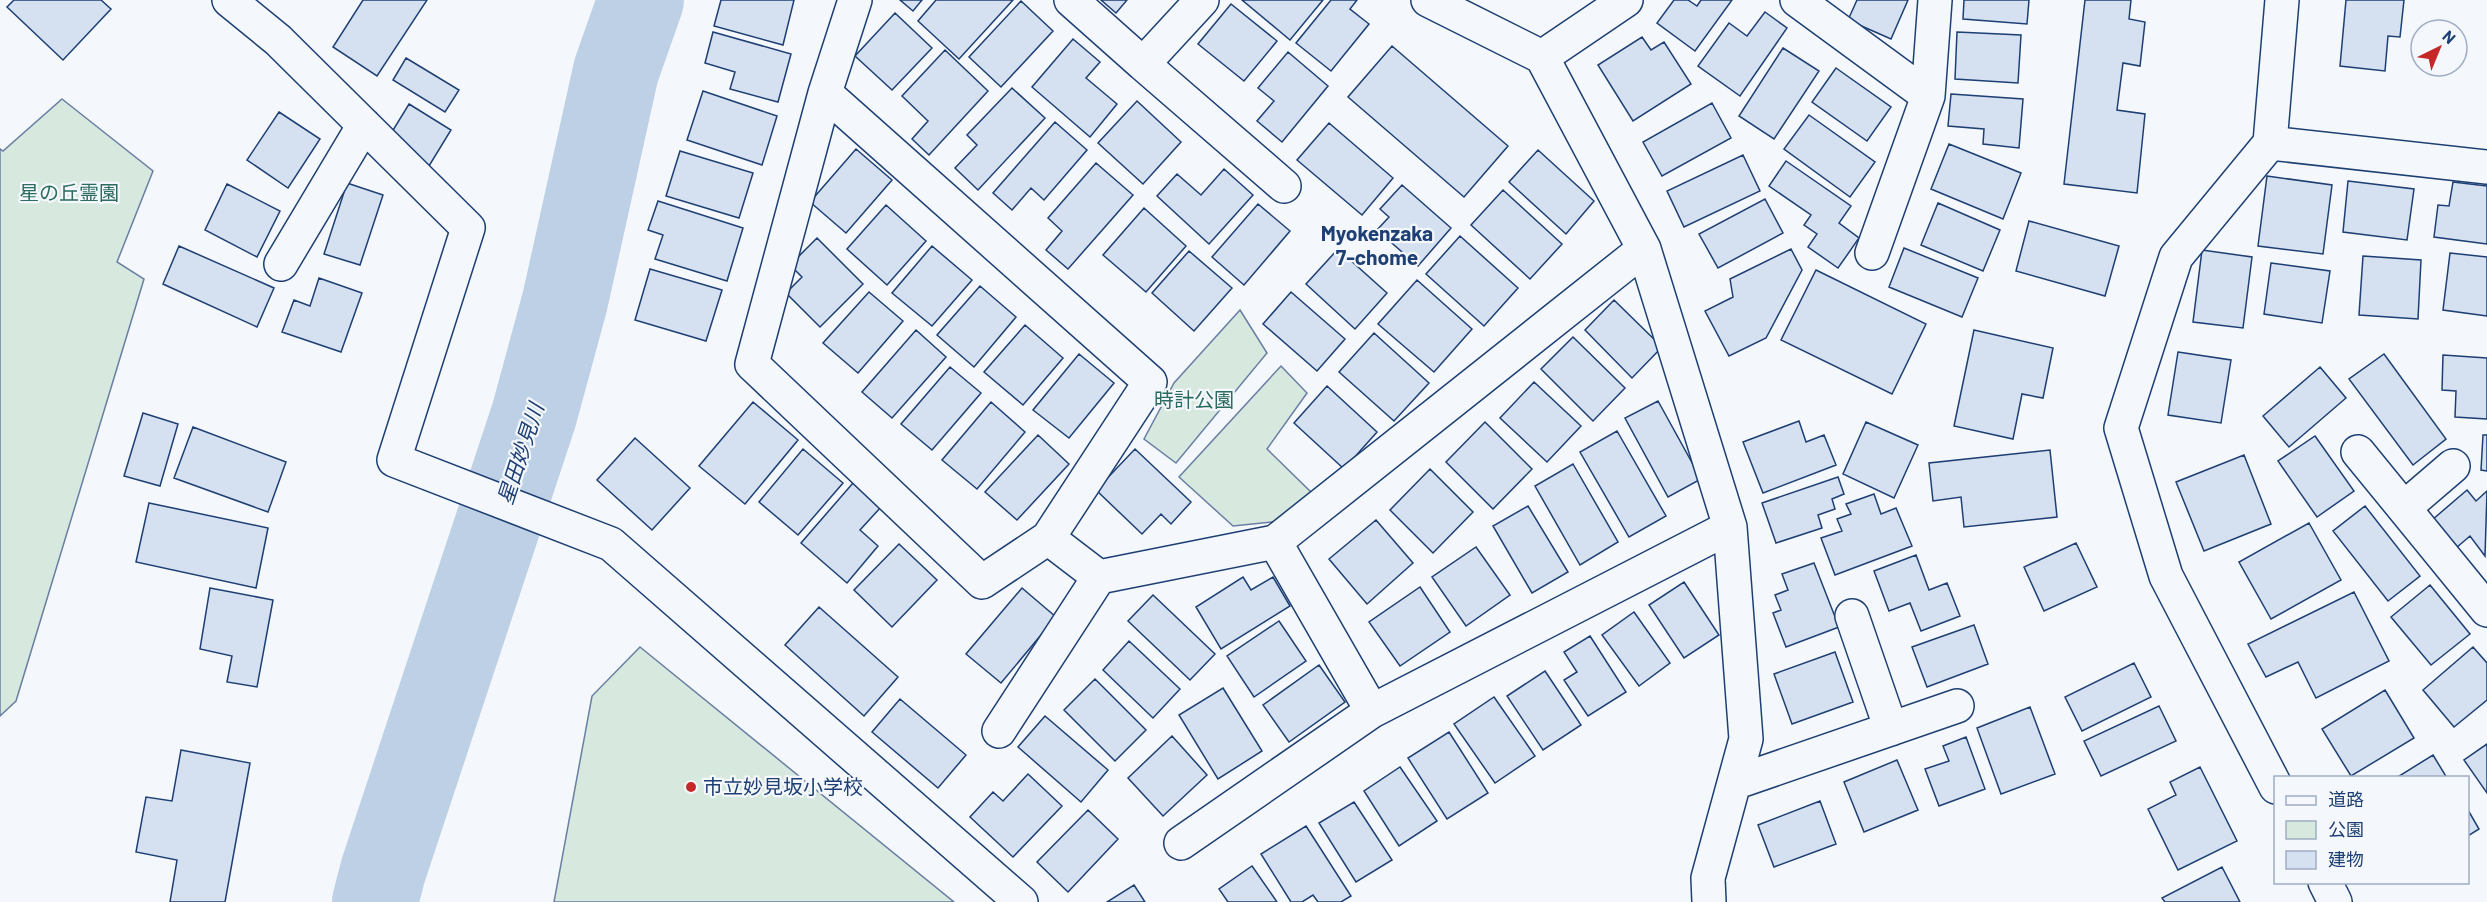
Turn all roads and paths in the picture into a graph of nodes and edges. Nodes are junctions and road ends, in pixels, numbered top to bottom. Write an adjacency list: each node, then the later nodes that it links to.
1 (229, 0): 14 (street)
2 (855, 0): 12 (street)
3 (1071, 0): 11 (street)
4 (1202, 0): 11 (street)
5 (1428, 0): 10 (street)
6 (1626, 0): 10 (street)
7 (1797, 0): 13 (street)
8 (1935, 0): 13 (street)
9 (2282, 0): 15 (street)
10 (1542, 57): 18 (street)
11 (1143, 64): 17 (street)
12 (825, 93): 25 (street); 25 (street)
13 (1928, 96): 19 (street)
14 (364, 124): 20 (street); 38 (street)
15 (2270, 143): 16 (street); 35 (street)
16 (2487, 167)
17 (1284, 186)
18 (1644, 249): 24 (street); 26 (street)
19 (1872, 253)
20 (281, 264)
21 (2358, 452): 23 (street)
22 (2453, 466): 23 (street)
23 (2404, 508): 28 (street)
24 (1730, 527): 31 (street); 34 (street)
25 (1048, 538): 27 (street)
26 (1275, 542): 27 (street); 31 (street)
27 (1099, 577): 33 (street)
28 (2487, 610)
29 (1852, 616): 32 (street)
30 (1957, 706): 32 (street)
31 (1372, 711): 36 (street)
32 (1891, 729): 34 (street)
33 (999, 731)
34 (1734, 783): 39 (street)
35 (2274, 783)
36 (1181, 843)
37 (2326, 884): 40 (street)
38 (1021, 902)
39 (1709, 902)
40 (2335, 902)

